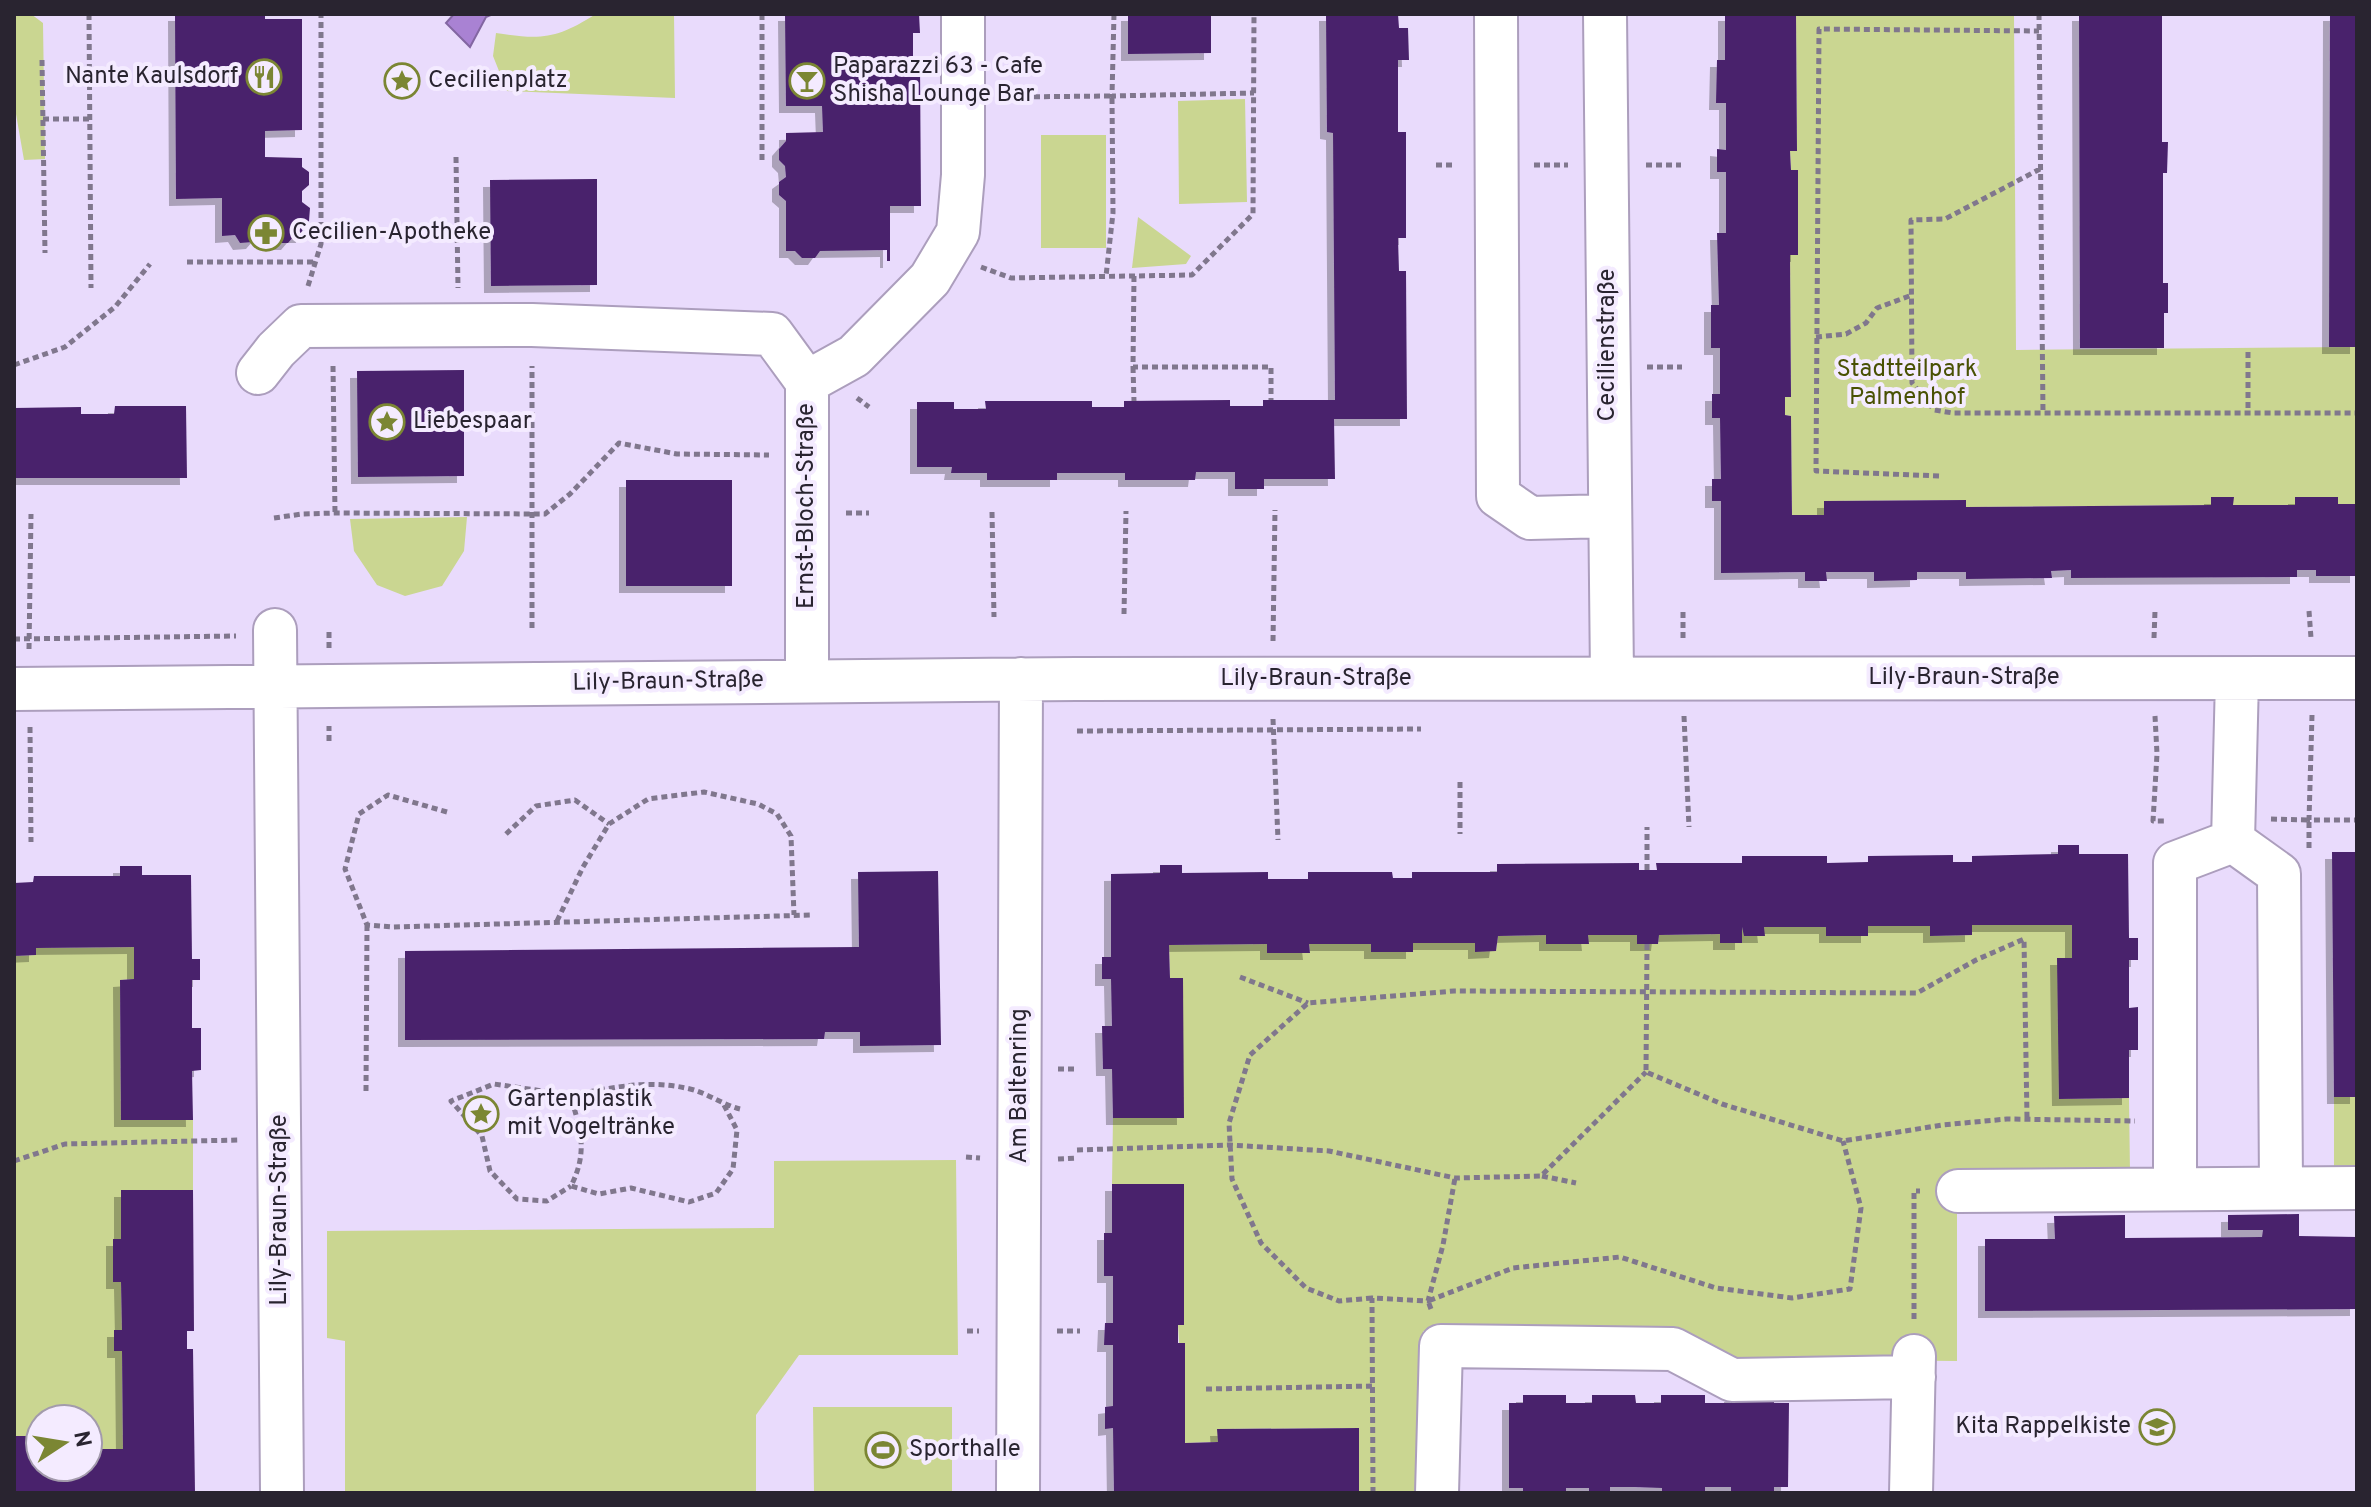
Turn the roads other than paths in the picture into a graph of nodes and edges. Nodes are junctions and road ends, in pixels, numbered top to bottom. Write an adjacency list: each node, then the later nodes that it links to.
1 (963, 14): 5 (street, Ernst-Bloch-Straße)
2 (1496, 14): 6 (street)
3 (1605, 14): 6 (street, Cecilienstraße)
4 (258, 373): 5 (street)
5 (807, 382): 12 (street, Ernst-Bloch-Straße)
6 (1610, 516): 8 (street, Cecilienstraße)
7 (275, 630): 13 (street)
8 (1612, 677): 10 (street, Lily-Braun-Straße); 11 (street, Lily-Braun-Straße)
9 (2357, 678): 11 (street, Lily-Braun-Straße)
10 (1021, 679): 12 (street, Lily-Braun-Straße); 21 (street, Am Baltenring)
11 (2237, 679): 15 (street)
12 (807, 680): 13 (street, Lily-Braun-Straße)
13 (276, 687): 14 (street, Lily-Braun-Straße); 20 (street, Lily-Braun-Straße)
14 (14, 689)
15 (2233, 841): 16 (street); 18 (street)
16 (2281, 1188): 17 (street); 18 (street)
17 (2357, 1188)
18 (2175, 1189): 19 (street)
19 (1958, 1191)
20 (282, 1493)
21 (1018, 1493)
22 (1437, 1493): 23 (street)
23 (1911, 1493)

